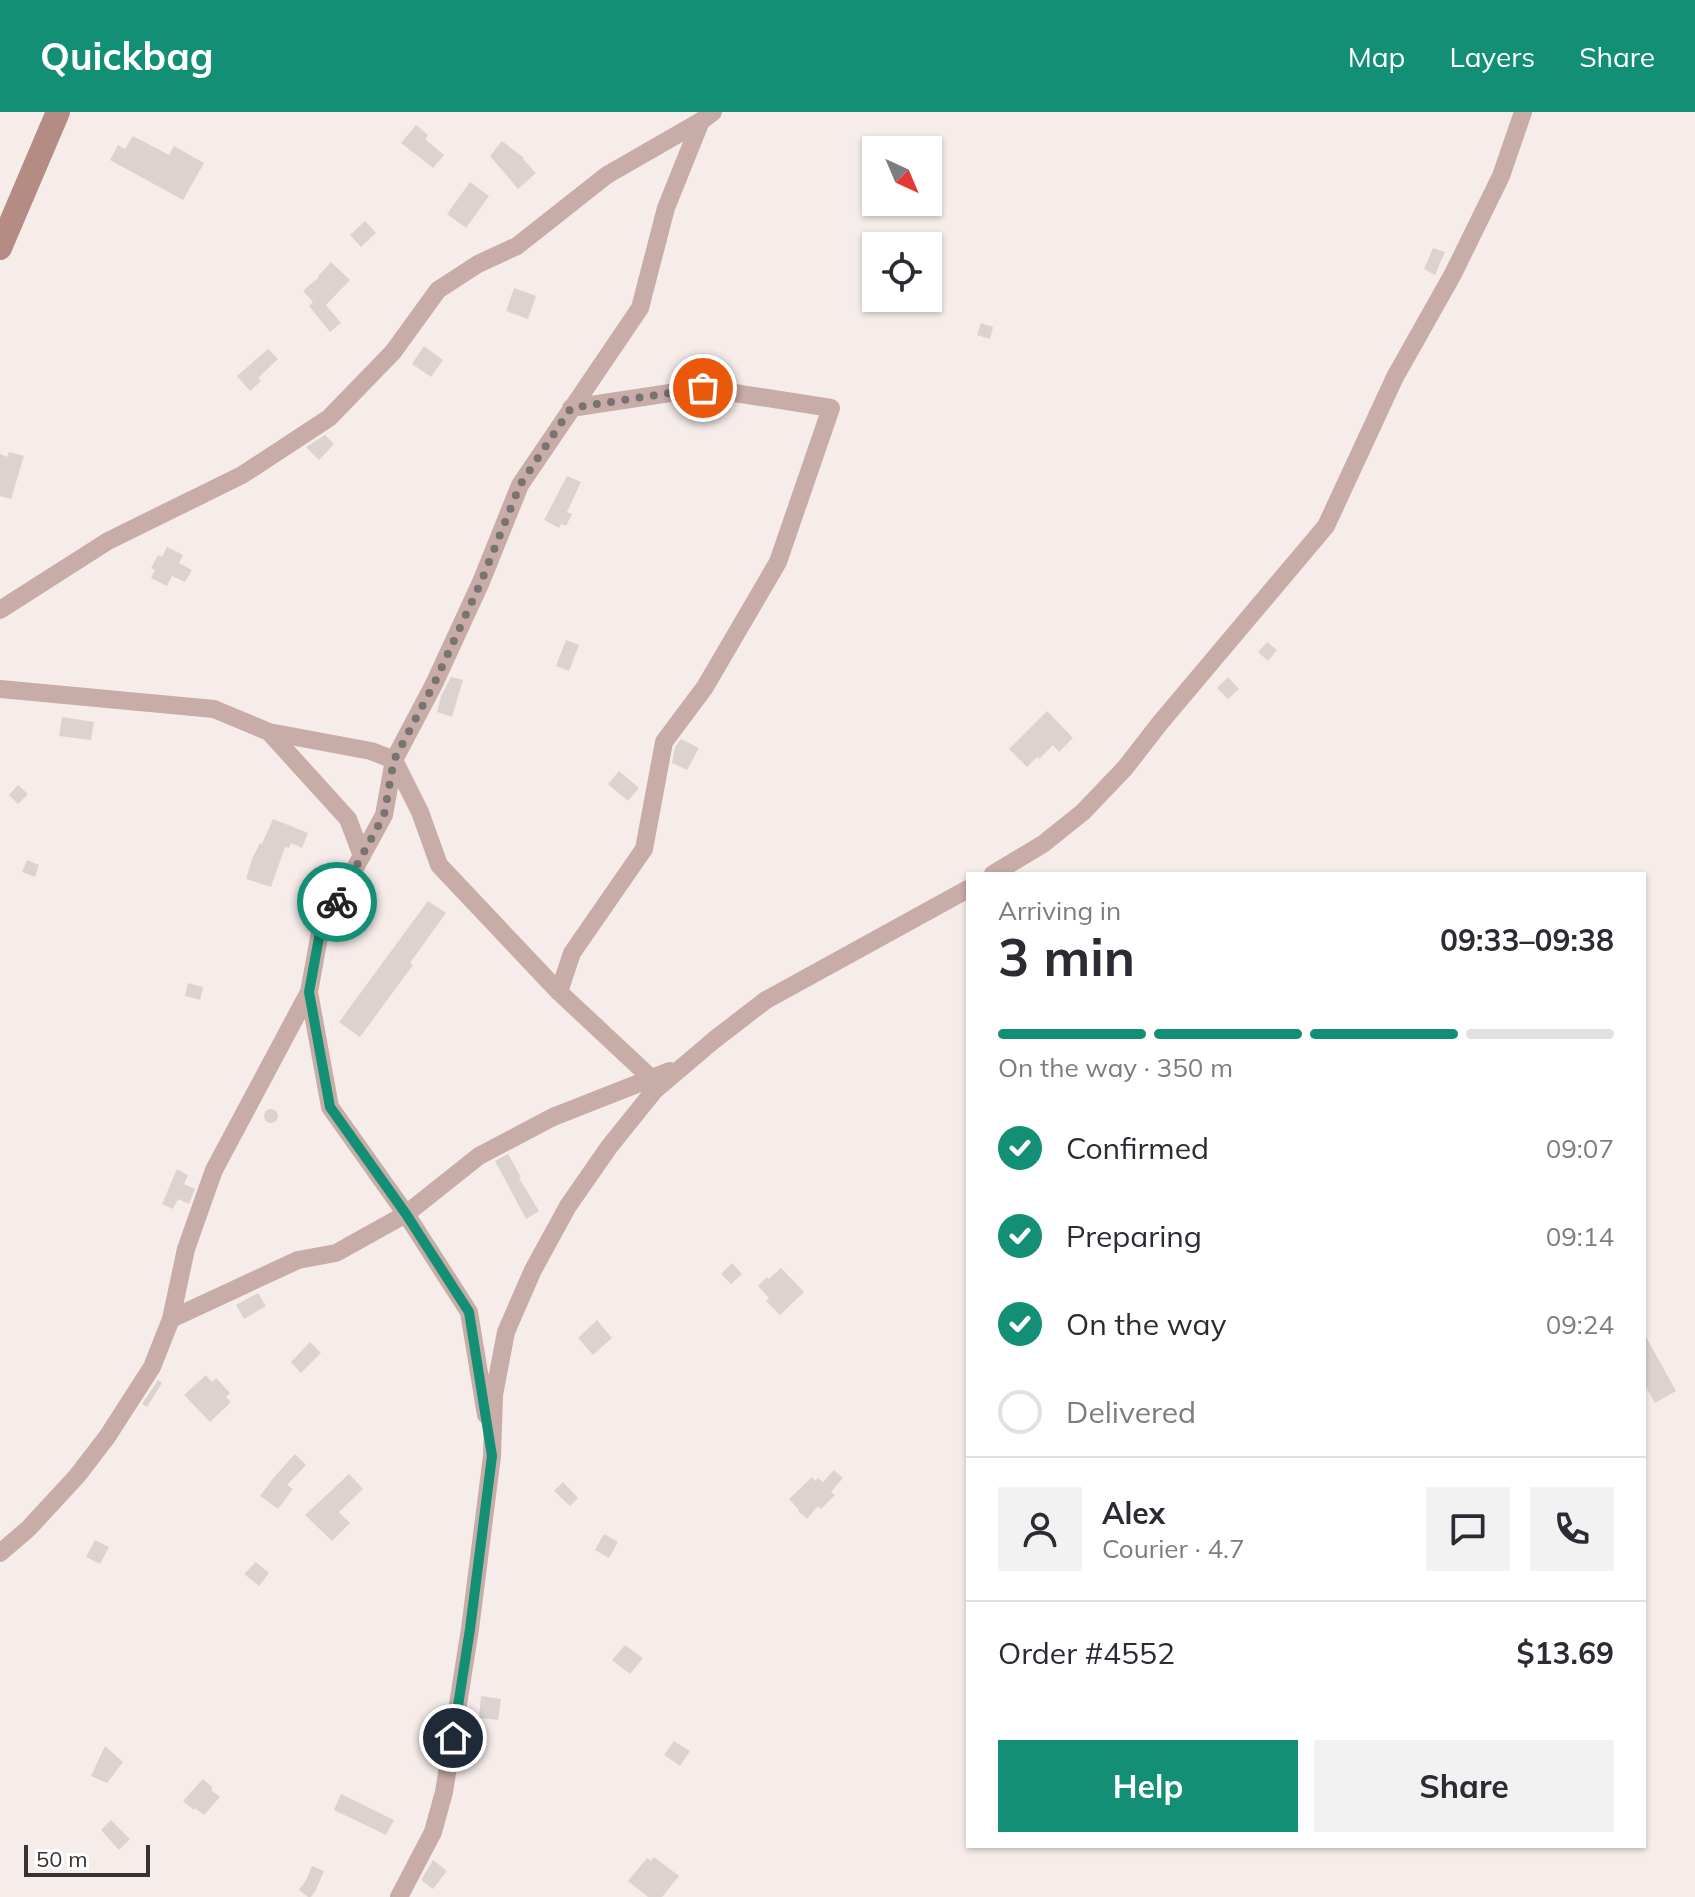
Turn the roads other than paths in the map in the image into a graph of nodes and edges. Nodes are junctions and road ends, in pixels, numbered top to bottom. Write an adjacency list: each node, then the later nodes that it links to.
1 (58, 112): 4 (street)
2 (1523, 112): 11 (street)
3 (707, 117): 5 (street); 6 (street)
4 (0, 248)
5 (571, 408): 9 (street); 14 (street)
6 (0, 610)
7 (0, 689): 8 (street)
8 (269, 732): 9 (street); 10 (street)
9 (394, 760): 10 (street); 14 (street)
10 (362, 856): 13 (street)
11 (996, 872)
12 (966, 890): 15 (street)
13 (309, 992): 17 (street); 18 (street)
14 (559, 992): 16 (street)
15 (684, 1066): 16 (street); 19 (street)
16 (651, 1078): 17 (street)
17 (406, 1214): 18 (street); 19 (street)
18 (171, 1319): 20 (street)
19 (492, 1456): 21 (street)
20 (0, 1553)
21 (399, 1897)

